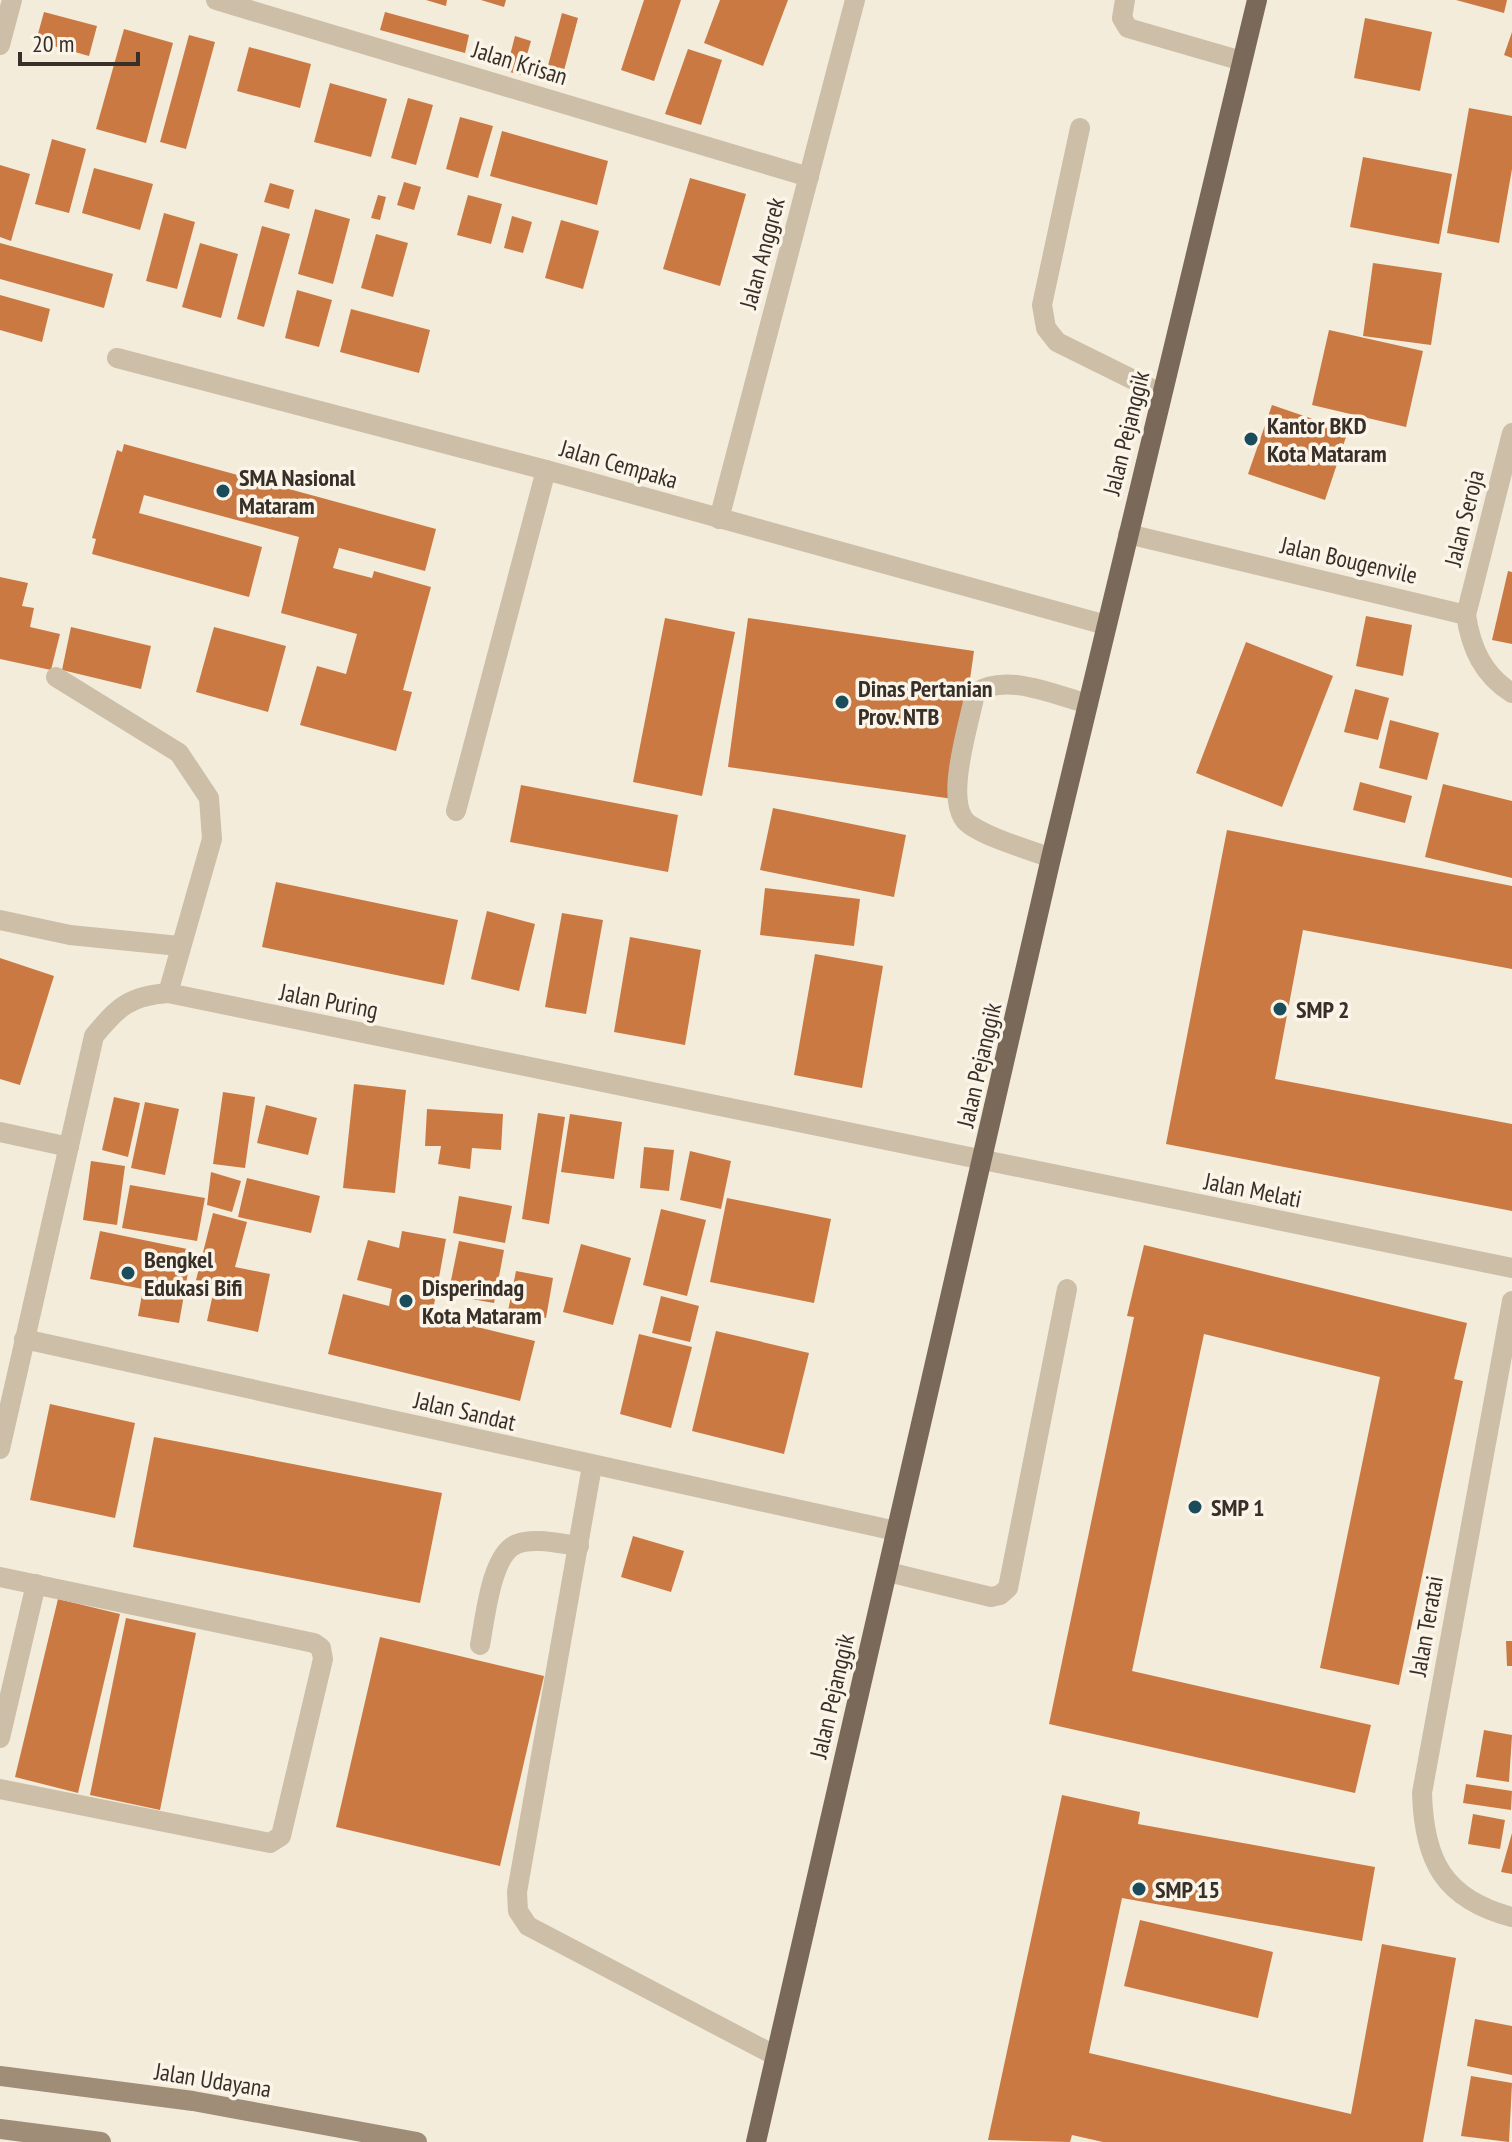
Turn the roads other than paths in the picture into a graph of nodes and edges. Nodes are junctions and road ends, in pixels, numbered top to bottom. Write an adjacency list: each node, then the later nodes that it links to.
1 (12, 0): 6 (street)
2 (216, 0): 9 (street, Jalan Krisan)
3 (855, 0): 9 (street, Jalan Anggrek)
4 (1123, 0): 7 (street)
5 (1257, 0): 7 (main road, Jalan Pejanggik)
6 (0, 45)
7 (1242, 61): 11 (main road, Jalan Pejanggik)
8 (1080, 128): 11 (street)
9 (809, 177): 14 (street, Jalan Anggrek)
10 (117, 358): 13 (street, Jalan Cempaka)
11 (1162, 394): 15 (main road, Jalan Pejanggik)
12 (1512, 433): 16 (street, Jalan Seroja)
13 (546, 470): 14 (street, Jalan Cempaka); 21 (street)
14 (719, 519): 17 (street, Jalan Cempaka)
15 (1128, 534): 16 (street, Jalan Bougenvile); 17 (main road, Jalan Pejanggik)
16 (1466, 615): 19 (street)
17 (1106, 625): 20 (main road, Jalan Pejanggik)
18 (56, 677): 24 (street)
19 (1512, 693)
20 (1088, 704): 22 (main road, Jalan Pejanggik); 22 (street)
21 (456, 811)
22 (1051, 858): 28 (main road, Jalan Pejanggik)
23 (0, 920): 24 (street)
24 (179, 946): 25 (street)
25 (168, 993): 27 (street, Jalan Puring); 28 (street, Jalan Puring)
26 (0, 1132): 27 (street)
27 (69, 1147): 32 (street, Jalan Puring)
28 (983, 1163): 29 (street, Jalan Melati); 35 (main road, Jalan Pejanggik)
29 (1512, 1268)
30 (1067, 1289): 37 (street)
31 (1512, 1301): 43 (street, Jalan Teratai)
32 (24, 1339): 33 (street, Jalan Puring); 34 (street, Jalan Sandat)
33 (0, 1449)
34 (592, 1466): 35 (street, Jalan Sandat); 36 (street)
35 (896, 1531): 37 (main road, Jalan Pejanggik)
36 (579, 1546): 40 (street); 44 (street)
37 (888, 1572): 44 (main road, Jalan Pejanggik)
38 (0, 1577): 39 (street)
39 (36, 1584): 41 (street); 42 (street)
40 (480, 1645)
41 (0, 1738)
42 (0, 1789)
43 (1512, 1917)
44 (776, 2056): 49 (main road, Jalan Pejanggik)
45 (0, 2076): 48 (main road, Jalan Udayana)
46 (0, 2129): 47 (main road)
47 (101, 2142)
48 (417, 2142)
49 (756, 2142)

